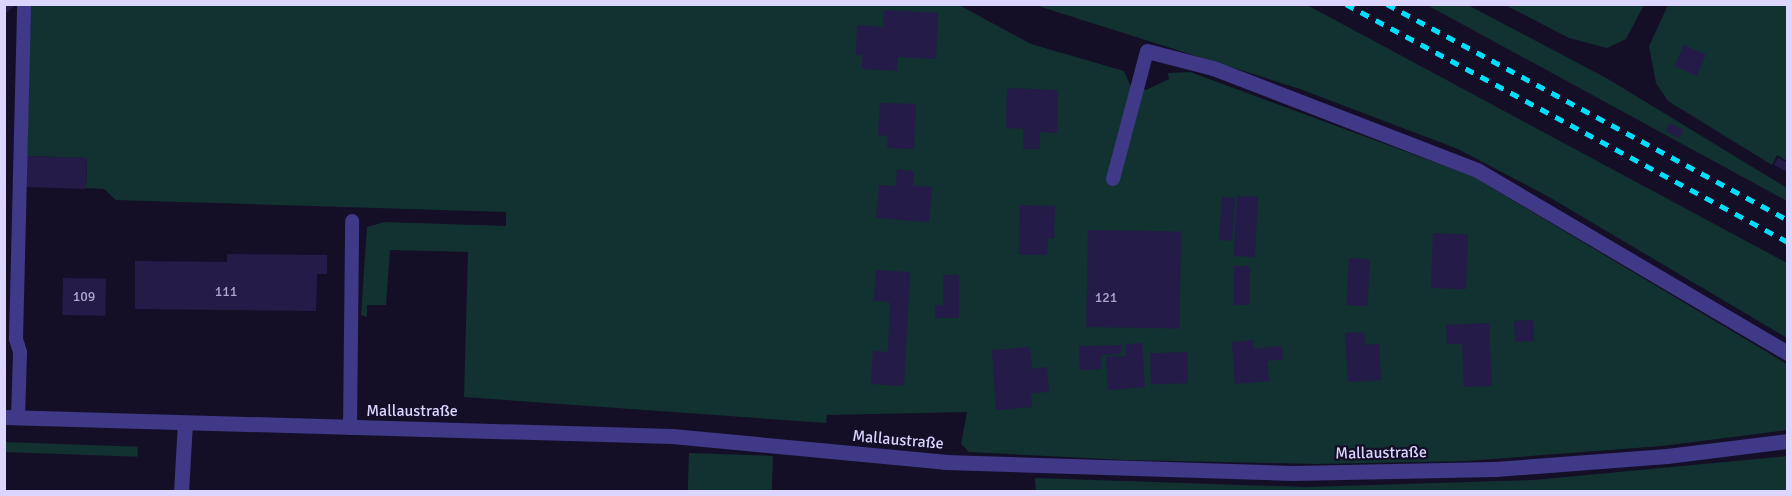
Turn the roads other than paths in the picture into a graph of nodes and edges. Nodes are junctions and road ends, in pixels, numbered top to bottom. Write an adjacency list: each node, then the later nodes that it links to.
1 (24, 4): 6 (lane)
2 (1147, 51): 3 (lane); 5 (street)
3 (1113, 179)
4 (352, 221): 8 (lane)
5 (1788, 353)
6 (11, 417): 7 (street, Mallaustraße)
7 (185, 423): 8 (street, Mallaustraße); 10 (street)
8 (350, 428): 9 (street, Mallaustraße)
9 (1788, 441)
10 (181, 492)

